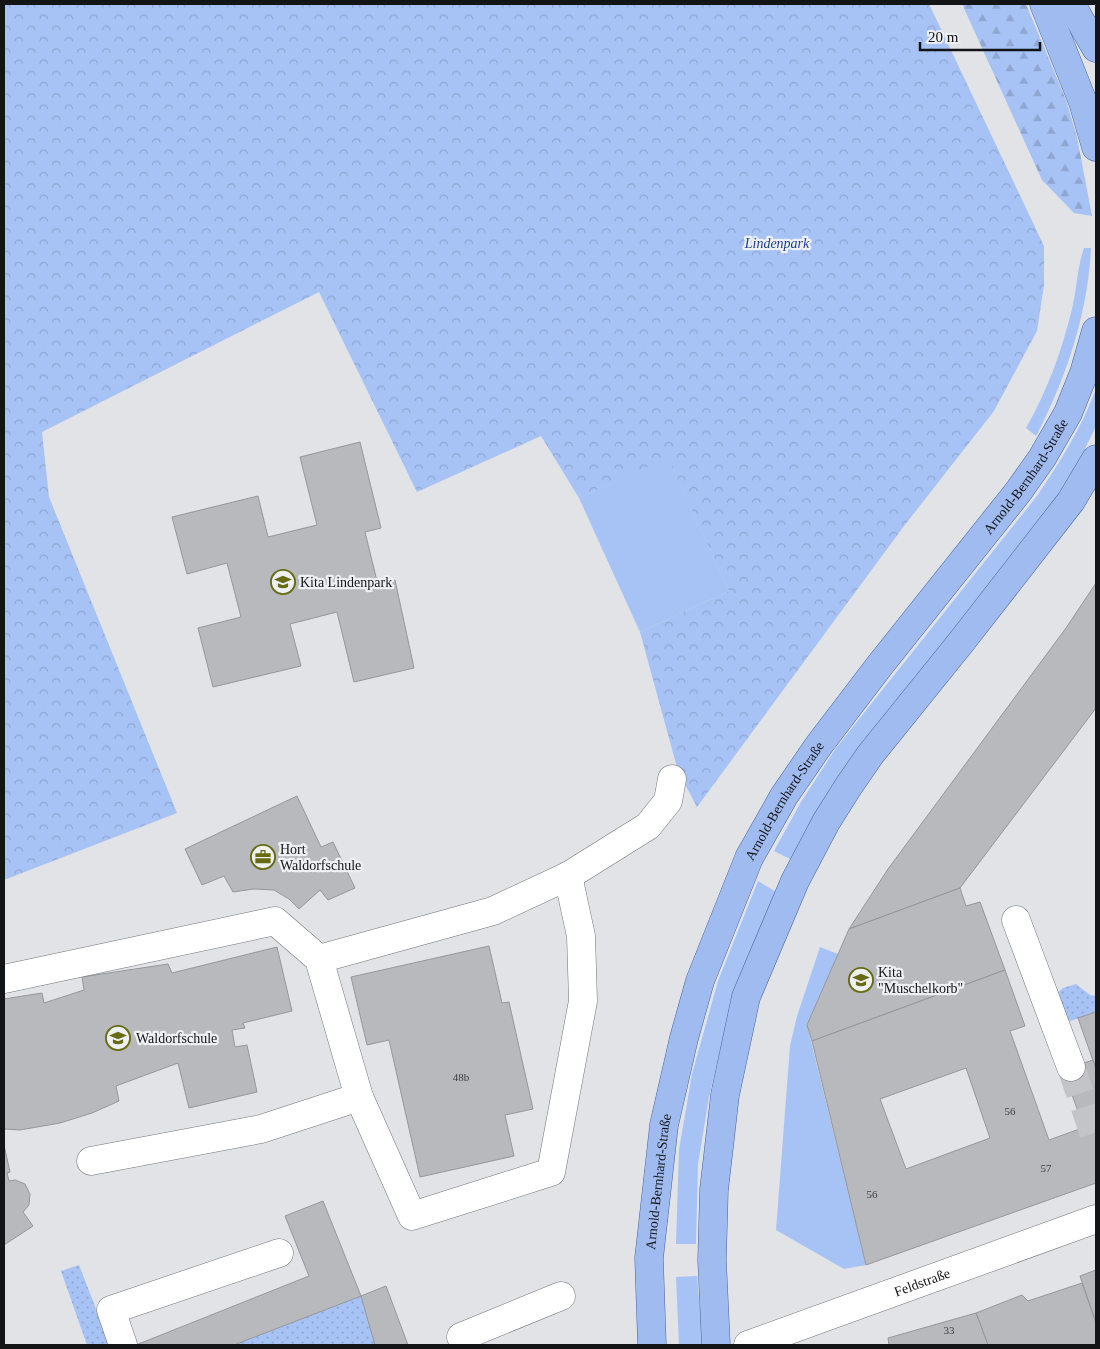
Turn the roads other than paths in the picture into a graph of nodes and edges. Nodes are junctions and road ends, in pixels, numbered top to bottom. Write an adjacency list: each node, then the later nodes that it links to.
1 (1044, 4): 4 (main road)
2 (1071, 4): 3 (main road)
3 (1096, 48)
4 (1096, 147)
5 (1096, 332): 20 (main road, Arnold-Bernhard-Straße)
6 (1096, 459): 21 (main road)
7 (672, 779): 8 (street)
8 (568, 876): 10 (street); 13 (street)
9 (1016, 920): 12 (street)
10 (319, 960): 11 (street); 13 (street)
11 (4, 979)
12 (1071, 1067)
13 (359, 1097): 14 (street)
14 (91, 1161)
15 (1096, 1219): 22 (street, Feldstraße)
16 (279, 1253): 19 (street)
17 (560, 1296): 18 (street)
18 (461, 1337)
19 (123, 1345)
20 (652, 1345)
21 (716, 1345)
22 (748, 1345)

